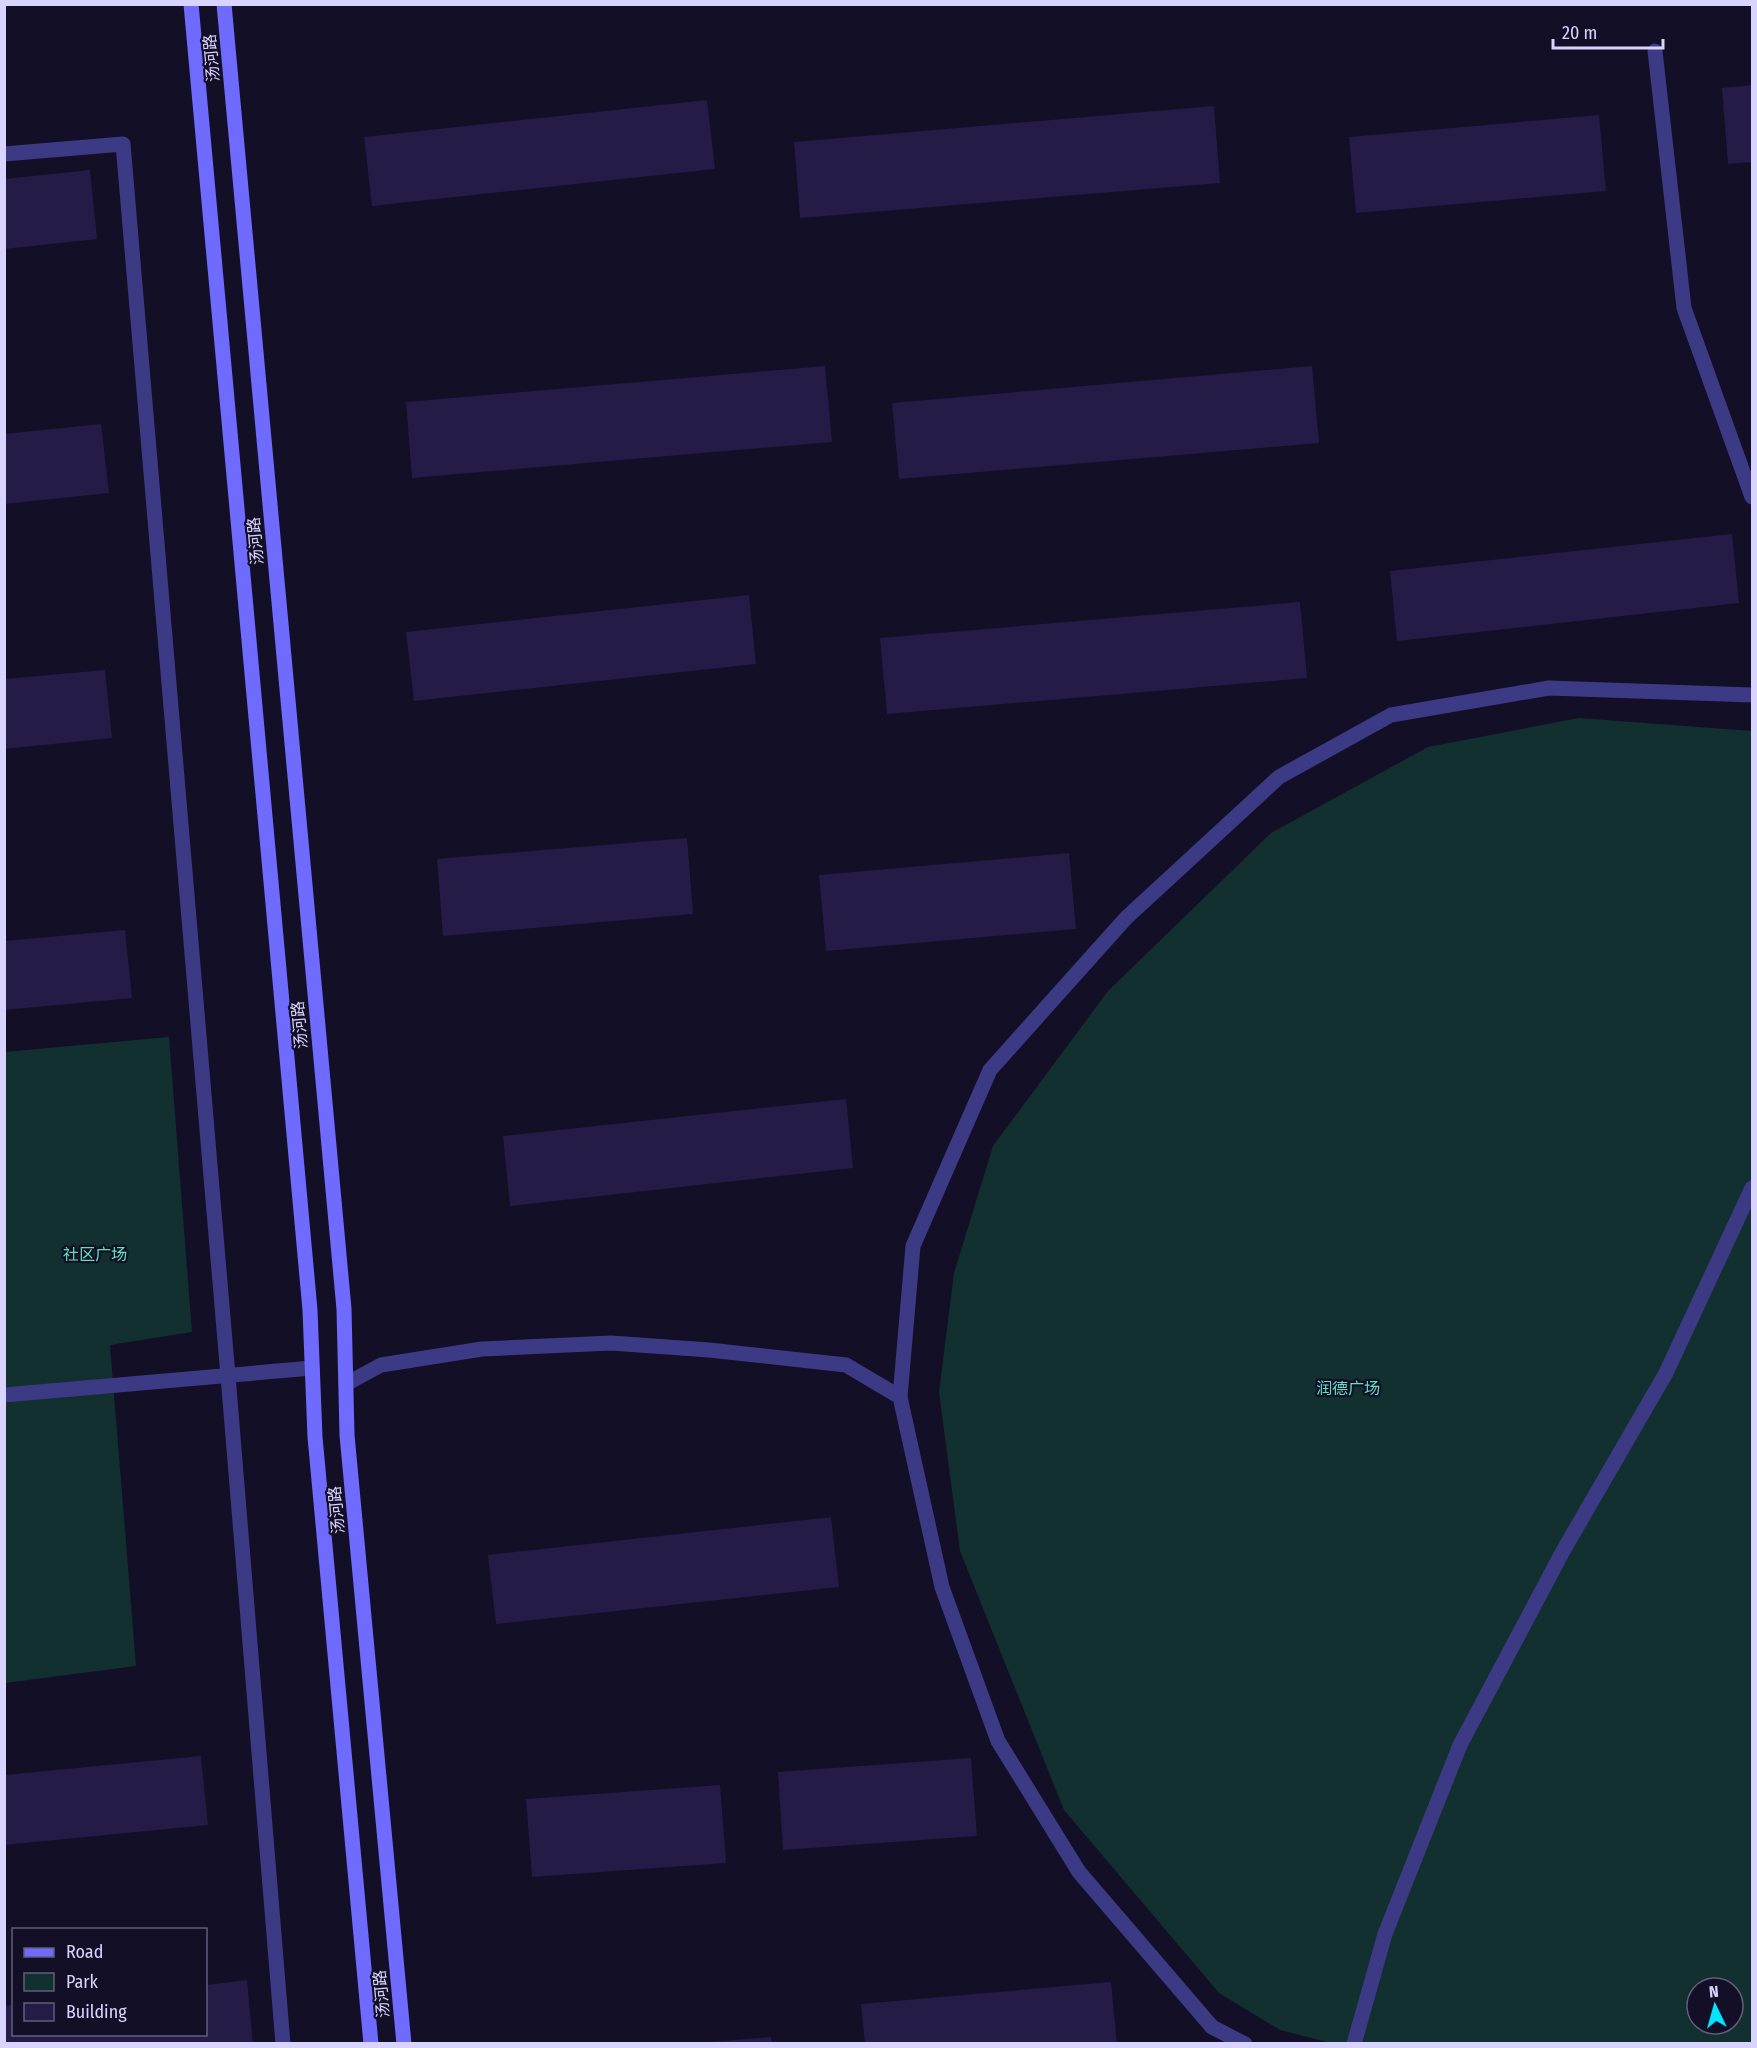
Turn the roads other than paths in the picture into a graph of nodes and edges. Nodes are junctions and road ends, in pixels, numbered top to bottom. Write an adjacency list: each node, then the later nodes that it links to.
1 (191, 4): 8 (street, 汤河路)
2 (224, 4): 10 (street, 汤河路)
3 (1655, 51): 5 (street)
4 (4, 154): 9 (street)
5 (1752, 497)
6 (1752, 696): 12 (street)
7 (1752, 1188): 17 (street)
8 (312, 1368): 9 (street); 14 (street, 汤河路)
9 (228, 1376): 11 (street); 13 (street)
10 (346, 1384): 12 (street); 15 (street, 汤河路)
11 (4, 1395)
12 (900, 1397): 16 (street)
13 (282, 2043)
14 (371, 2043)
15 (404, 2043)
16 (1245, 2043)
17 (1354, 2043)

